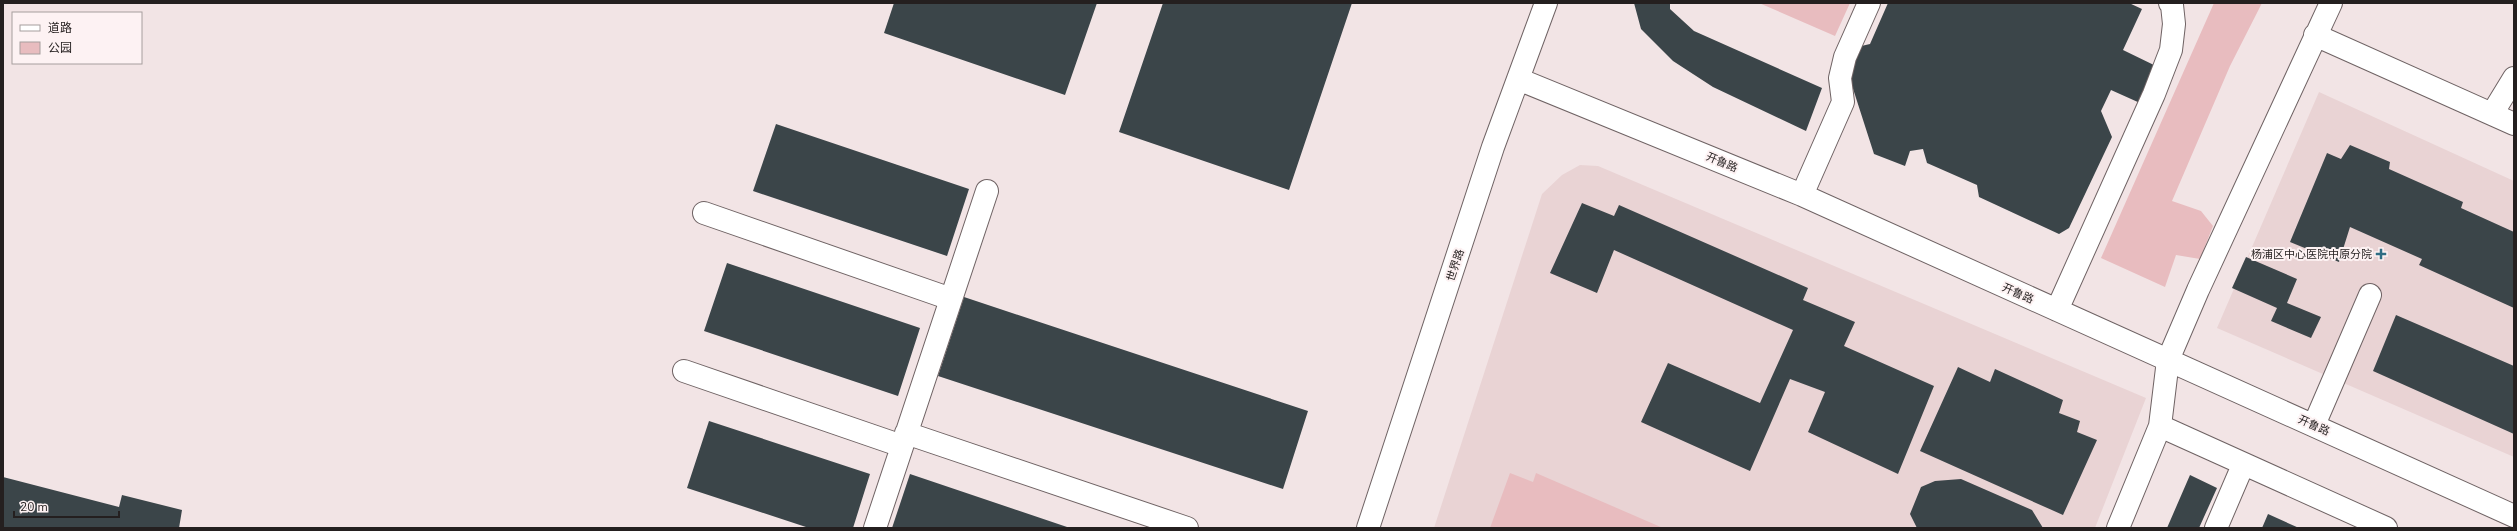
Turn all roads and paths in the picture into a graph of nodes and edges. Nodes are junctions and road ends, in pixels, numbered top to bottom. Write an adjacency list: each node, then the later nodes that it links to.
1 (1546, 3): 7 (street, 世界路)
2 (1869, 3): 11 (street)
3 (2170, 3): 15 (street)
4 (2331, 3): 5 (street)
5 (2315, 34): 8 (street); 16 (street)
6 (2514, 78): 8 (street)
7 (1518, 79): 11 (street, 开鲁路); 25 (street, 世界路)
8 (2492, 114): 9 (street)
9 (2514, 124)
10 (987, 191): 14 (street)
11 (1802, 195): 15 (street, 开鲁路)
12 (704, 213): 14 (street)
13 (2370, 295): 18 (street)
14 (951, 299): 20 (street)
15 (2057, 310): 16 (street, 开鲁路)
16 (2168, 360): 18 (street, 开鲁路); 19 (street)
17 (684, 371): 20 (street)
18 (2314, 425): 22 (street, 开鲁路)
19 (2160, 426): 21 (street); 26 (street)
20 (904, 439): 23 (street); 24 (street)
21 (2243, 465): 27 (street); 28 (street)
22 (2514, 516)
23 (875, 528)
24 (1187, 528)
25 (1368, 528)
26 (2118, 528)
27 (2216, 528)
28 (2386, 528)

